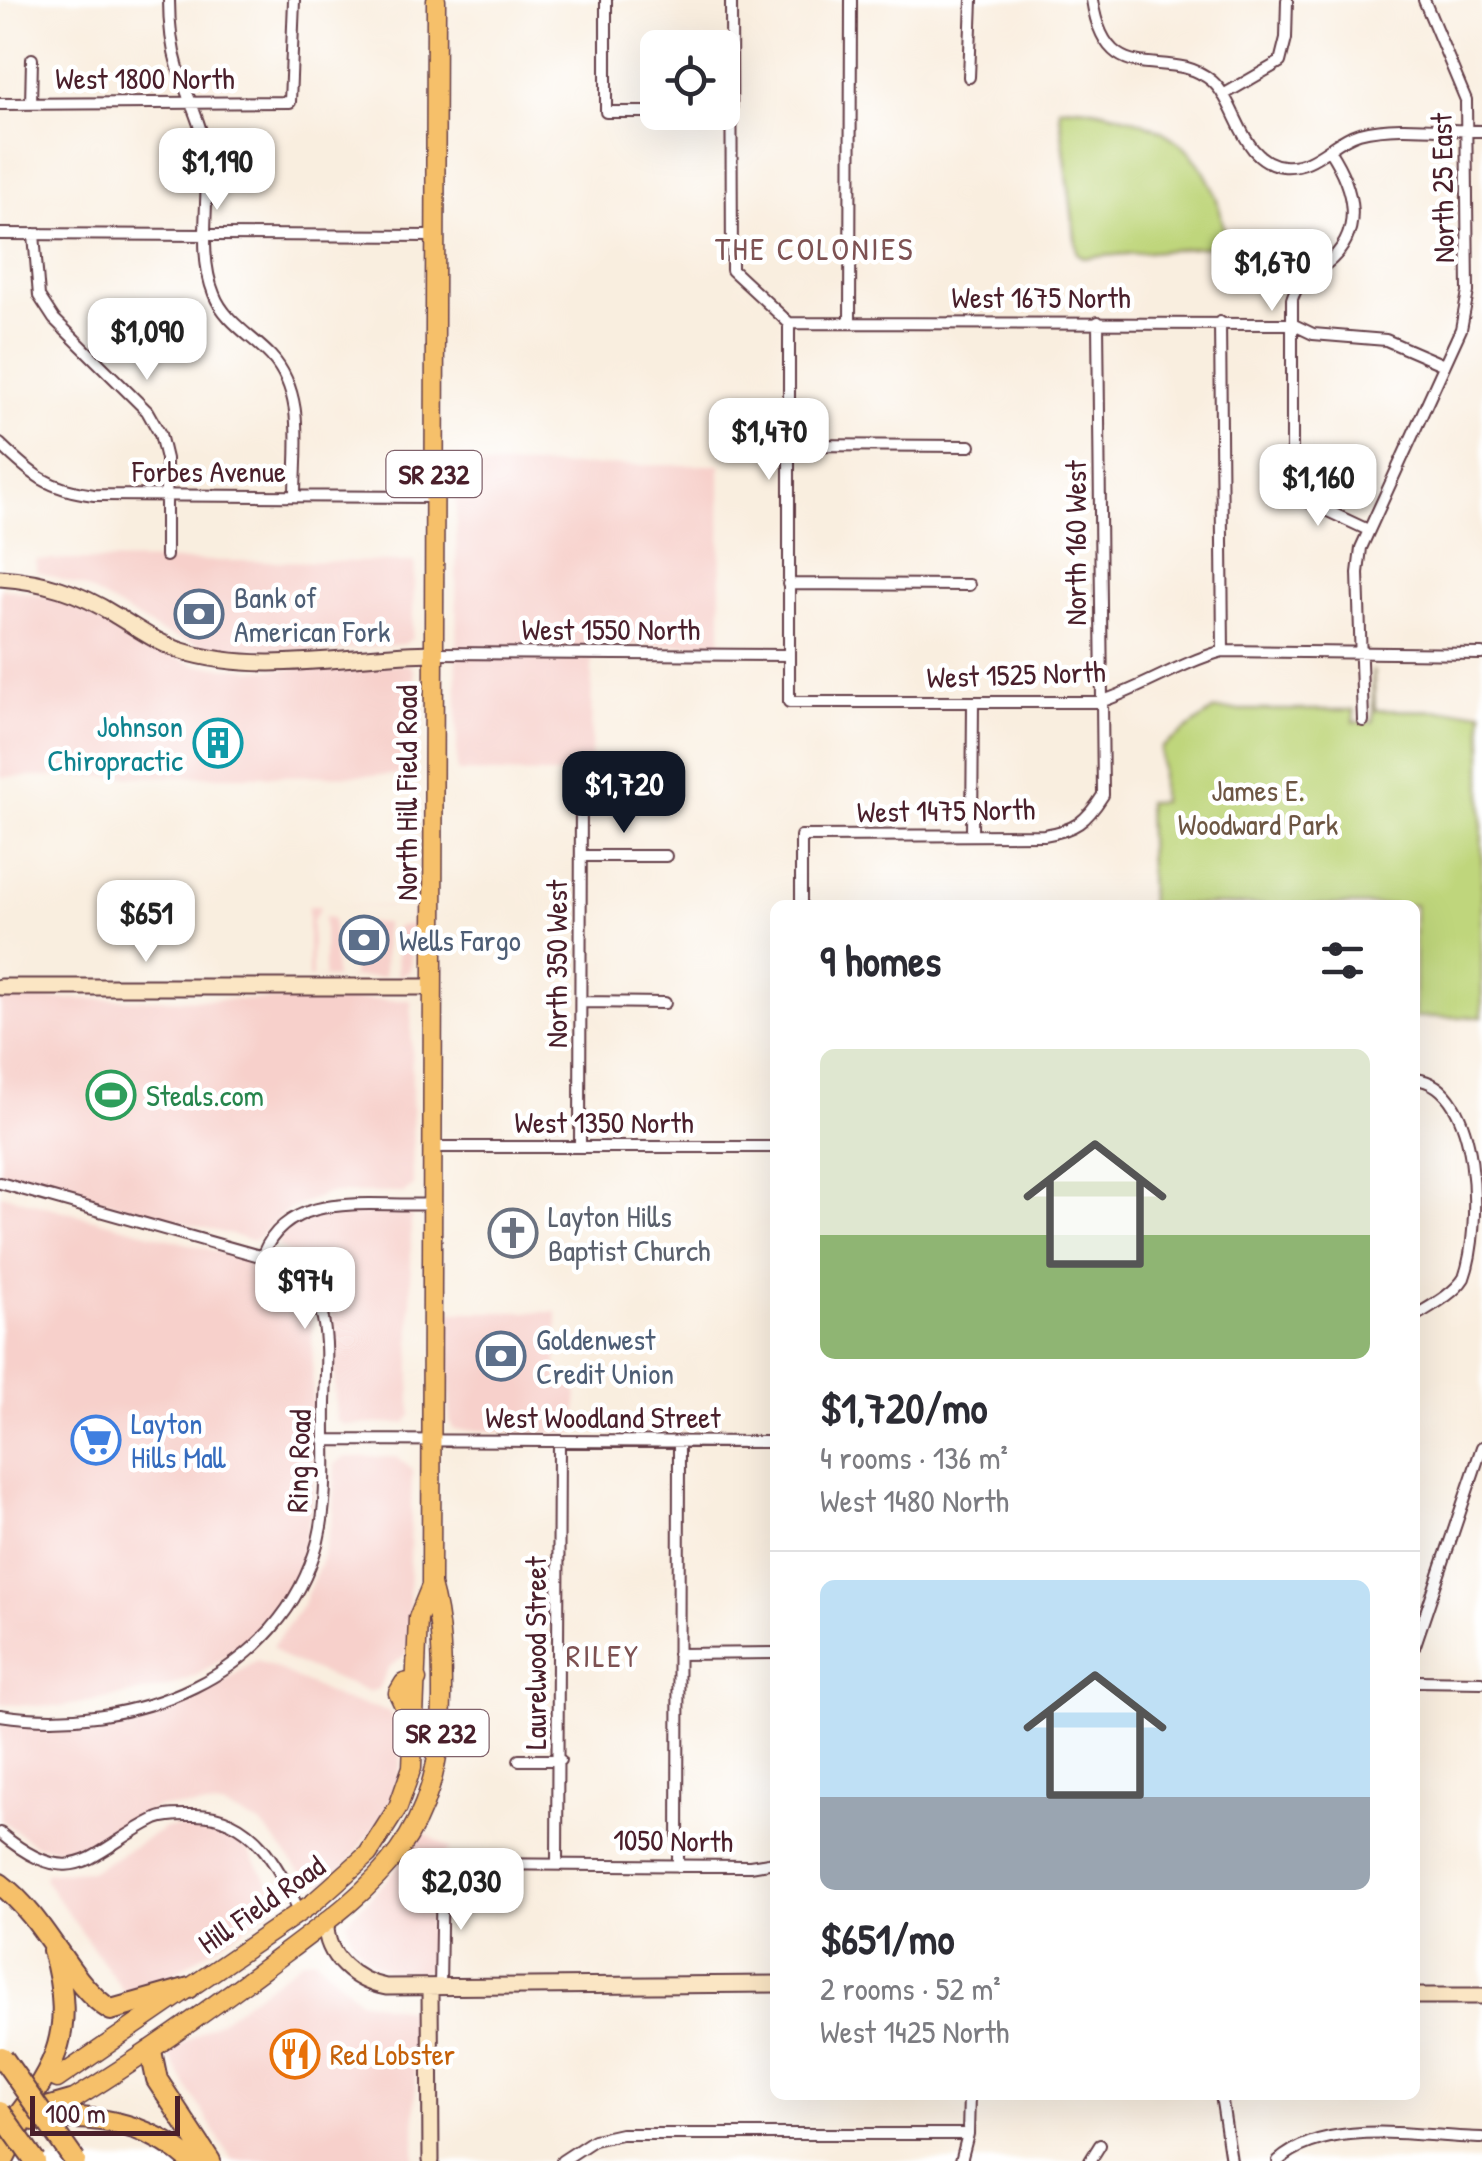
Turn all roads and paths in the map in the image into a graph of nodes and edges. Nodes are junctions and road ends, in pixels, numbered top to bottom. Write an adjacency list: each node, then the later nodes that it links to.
1 (169, 0): 17 (street)
2 (294, 0): 17 (street, West 1800 North)
3 (436, 0): 25 (main road, North Hill Field Road / SR 232)
4 (606, 0): 18 (street)
5 (732, 0): 11 (street)
6 (851, 0): 31 (street)
7 (972, 0): 13 (street)
8 (1092, 0): 14 (street)
9 (1287, 0): 14 (street)
10 (1424, 0): 20 (street, North 25 East)
11 (731, 30)
12 (32, 59): 16 (street)
13 (969, 77)
14 (1223, 96): 21 (street)
15 (0, 104): 16 (street, West 1800 North)
16 (31, 104): 17 (street, West 1800 North)
17 (190, 104): 22 (street)
18 (640, 112)
19 (728, 130): 30 (street)
20 (1476, 131): 21 (street); 26 (street, North 25 East)
21 (1329, 150): 32 (street)
22 (207, 233): 24 (street); 25 (street); 38 (street)
23 (0, 234): 24 (street)
24 (34, 234): 37 (street)
25 (434, 236): 39 (main road, North Hill Field Road / SR 232)
26 (1468, 266): 27 (street); 33 (street, North 25 East)
27 (1482, 266)
28 (1098, 322): 29 (street, West 1675 North); 31 (street, West 1675 North); 51 (street, North 160 West)
29 (1220, 322): 32 (street, West 1675 North); 45 (street)
30 (789, 323): 31 (street, West 1675 North); 35 (street)
31 (850, 323)
32 (1292, 324): 33 (street, West 1675 North); 40 (street)
33 (1444, 365): 40 (street, North 25 East)
34 (0, 444): 37 (street, Forbes Avenue)
35 (790, 445): 36 (street); 43 (street)
36 (970, 446)
37 (166, 496): 38 (street, Forbes Avenue); 41 (street)
38 (296, 496): 39 (street, Forbes Avenue)
39 (434, 497): 46 (main road, North Hill Field Road / SR 232)
40 (1366, 529): 49 (street, North 25 East)
41 (166, 556)
42 (0, 578): 46 (street)
43 (788, 584): 44 (street); 48 (street)
44 (969, 585)
45 (1223, 651): 49 (street, West 1525 North); 51 (street, West 1525 North)
46 (434, 654): 48 (street, West 1550 North); 60 (main road, North Hill Field Road / SR 232)
47 (1482, 654): 49 (street, West 1525 North)
48 (788, 655): 50 (street, West 1525 North)
49 (1361, 656): 52 (street, North 25 East)
50 (973, 702): 51 (street, West 1525 North); 55 (street)
51 (1100, 702): 54 (street, North 160 West)
52 (1363, 721)
53 (581, 782): 56 (street, North 350 West)
54 (1088, 820): 55 (street, West 1475 North)
55 (972, 835): 58 (street, West 1475 North)
56 (581, 856): 57 (street); 61 (street, North 350 West)
57 (666, 856)
58 (801, 900)
59 (0, 987): 60 (street)
60 (433, 987): 66 (main road, North Hill Field Road / SR 232)
61 (582, 1002): 62 (street); 64 (street, North 350 West)
62 (665, 1003)
63 (1421, 1079): 70 (street)
64 (580, 1146): 65 (street, West 1350 North); 66 (street, West 1350 North)
65 (770, 1147)
66 (432, 1148): 68 (main road, North Hill Field Road / SR 232)
67 (0, 1183): 69 (street, Ring Road)
68 (431, 1204): 69 (street); 74 (main road, North Hill Field Road / SR 232)
69 (264, 1254): 72 (street, Ring Road)
70 (1478, 1258): 71 (street)
71 (1420, 1312)
72 (324, 1440): 74 (street, West Woodland Street); 85 (street, Ring Road)
73 (559, 1441): 74 (street, West Woodland Street); 75 (street, West Woodland Street); 87 (street, Laurelwood Street)
74 (432, 1442): 78 (main road, North Hill Field Road / SR 232)
75 (679, 1442): 76 (street, West Woodland Street); 81 (street)
76 (770, 1442)
77 (1482, 1447): 79 (street)
78 (431, 1585): 82 (main road, Hill Field Road / SR 232); 90 (main road, Hill Field Road / SR 232)
79 (1420, 1630)
80 (770, 1653): 81 (street)
81 (678, 1654): 93 (street)
82 (417, 1680): 88 (main road, Hill Field Road / SR 232); 90 (main road)
83 (1420, 1682): 84 (street)
84 (1482, 1682)
85 (0, 1715)
86 (519, 1760): 87 (street)
87 (560, 1760): 92 (street, Laurelwood Street)
88 (388, 1824): 95 (main road, Hill Field Road / SR 232); 96 (main road)
89 (0, 1833): 95 (street)
90 (406, 1842): 96 (main road, Hill Field Road / SR 232)
91 (770, 1862): 93 (street, 1050 North)
92 (557, 1864): 93 (street, 1050 North); 99 (street, 1050 North)
93 (678, 1866)
94 (0, 1884): 97 (highway)
95 (300, 1912): 100 (main road, Hill Field Road / SR 232); 103 (main road)
96 (326, 1925): 99 (street); 103 (main road, Hill Field Road / SR 232)
97 (46, 1929): 100 (highway); 106 (highway)
98 (770, 1984): 99 (street)
99 (435, 1987): 119 (street)
100 (189, 1988): 106 (main road, Hill Field Road / SR 232)
101 (1420, 1996): 102 (street)
102 (1482, 1996)
103 (215, 2005): 104 (main road, Hill Field Road / SR 232)
104 (151, 2051): 109 (main road, Hill Field Road / SR 232); 118 (highway)
105 (1, 2056): 116 (highway, bridge)
106 (48, 2085): 110 (highway)
107 (969, 2100): 111 (street)
108 (1222, 2100): 123 (street)
109 (71, 2101): 110 (highway)
110 (12, 2125): 114 (highway); 115 (highway, bridge); 117 (highway)
111 (968, 2134): 120 (street); 121 (street)
112 (1482, 2138): 124 (street)
113 (1100, 2145): 122 (street)
114 (3, 2161)
115 (35, 2161)
116 (76, 2161)
117 (191, 2161)
118 (210, 2161)
119 (430, 2161)
120 (562, 2161)
121 (961, 2161)
122 (1090, 2161)
123 (1231, 2161)
124 (1278, 2161)

